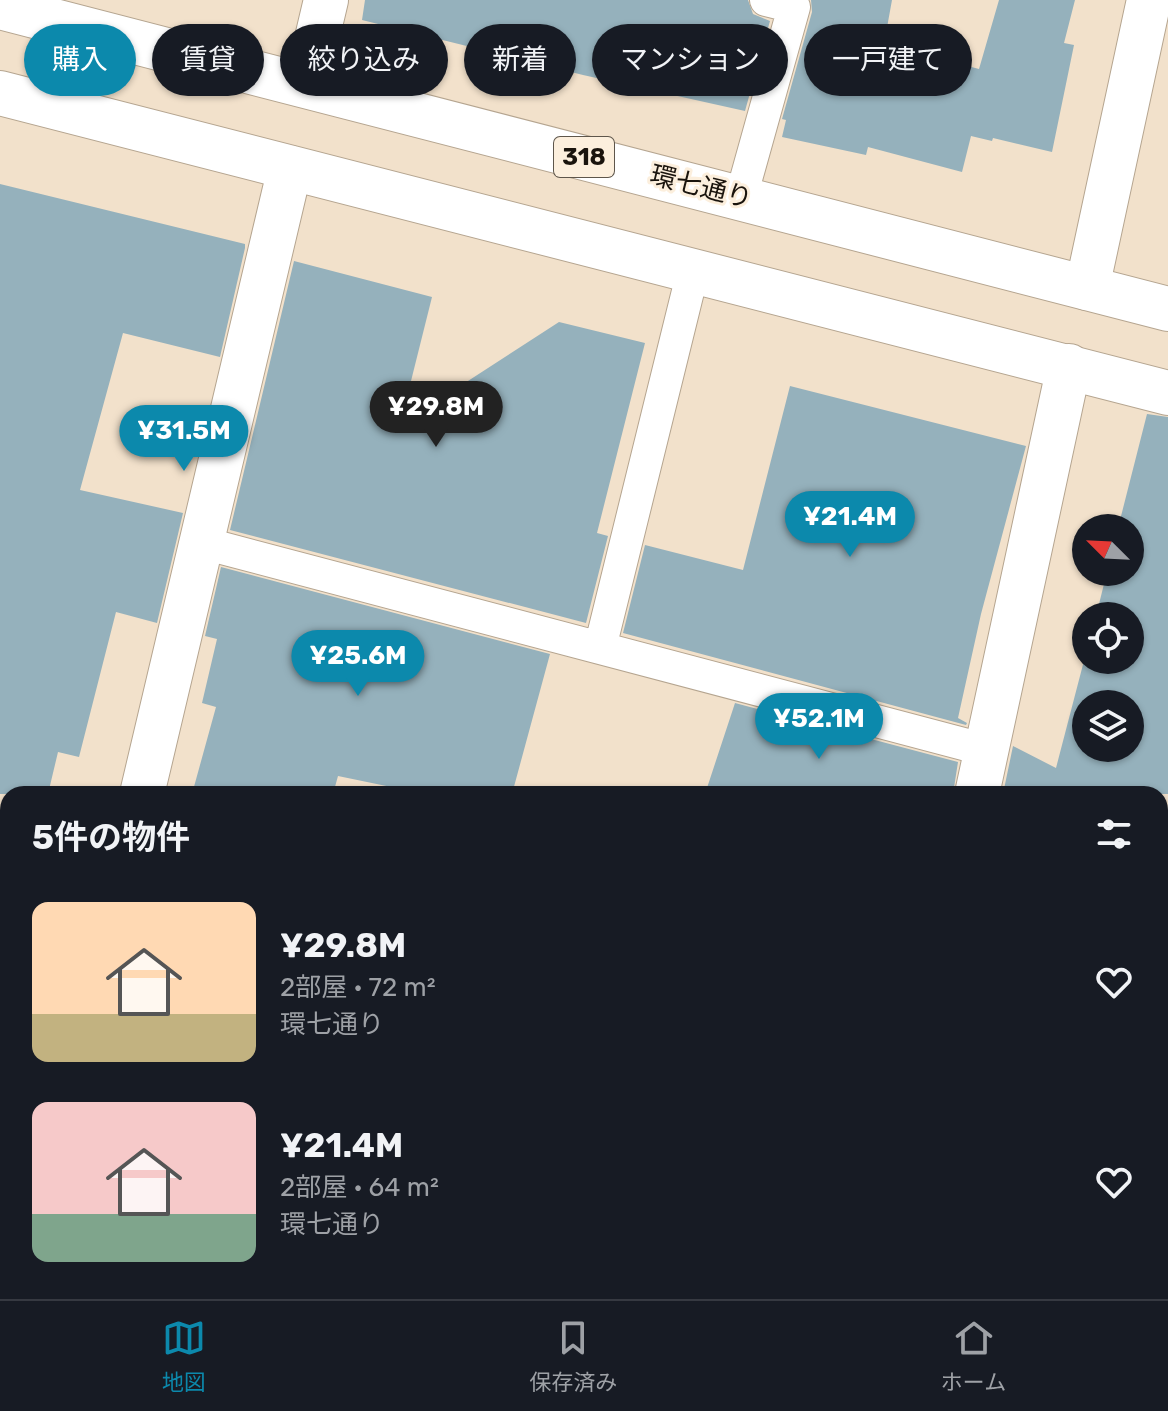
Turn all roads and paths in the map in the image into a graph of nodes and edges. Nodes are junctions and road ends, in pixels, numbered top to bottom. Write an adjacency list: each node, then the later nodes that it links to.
1 (326, 0): 5 (main road)
2 (766, 0): 10 (lane)
3 (1149, 0): 12 (main road)
4 (0, 7): 6 (main road, 環七通り / 318)
5 (320, 24)
6 (280, 78)
7 (0, 93): 9 (main road)
8 (349, 96): 10 (main road, 環七通り / 318)
9 (290, 168): 11 (main road); 16 (main road)
10 (741, 197): 12 (main road, 環七通り / 318)
11 (693, 271): 14 (main road); 17 (lane)
12 (1087, 288): 13 (main road, 環七通り / 318)
13 (1168, 309)
14 (1069, 366): 15 (main road); 18 (main road)
15 (1168, 393)
16 (203, 543): 17 (lane); 19 (main road)
17 (600, 648): 18 (lane)
18 (986, 750): 20 (main road)
19 (144, 786)
20 (979, 786)

